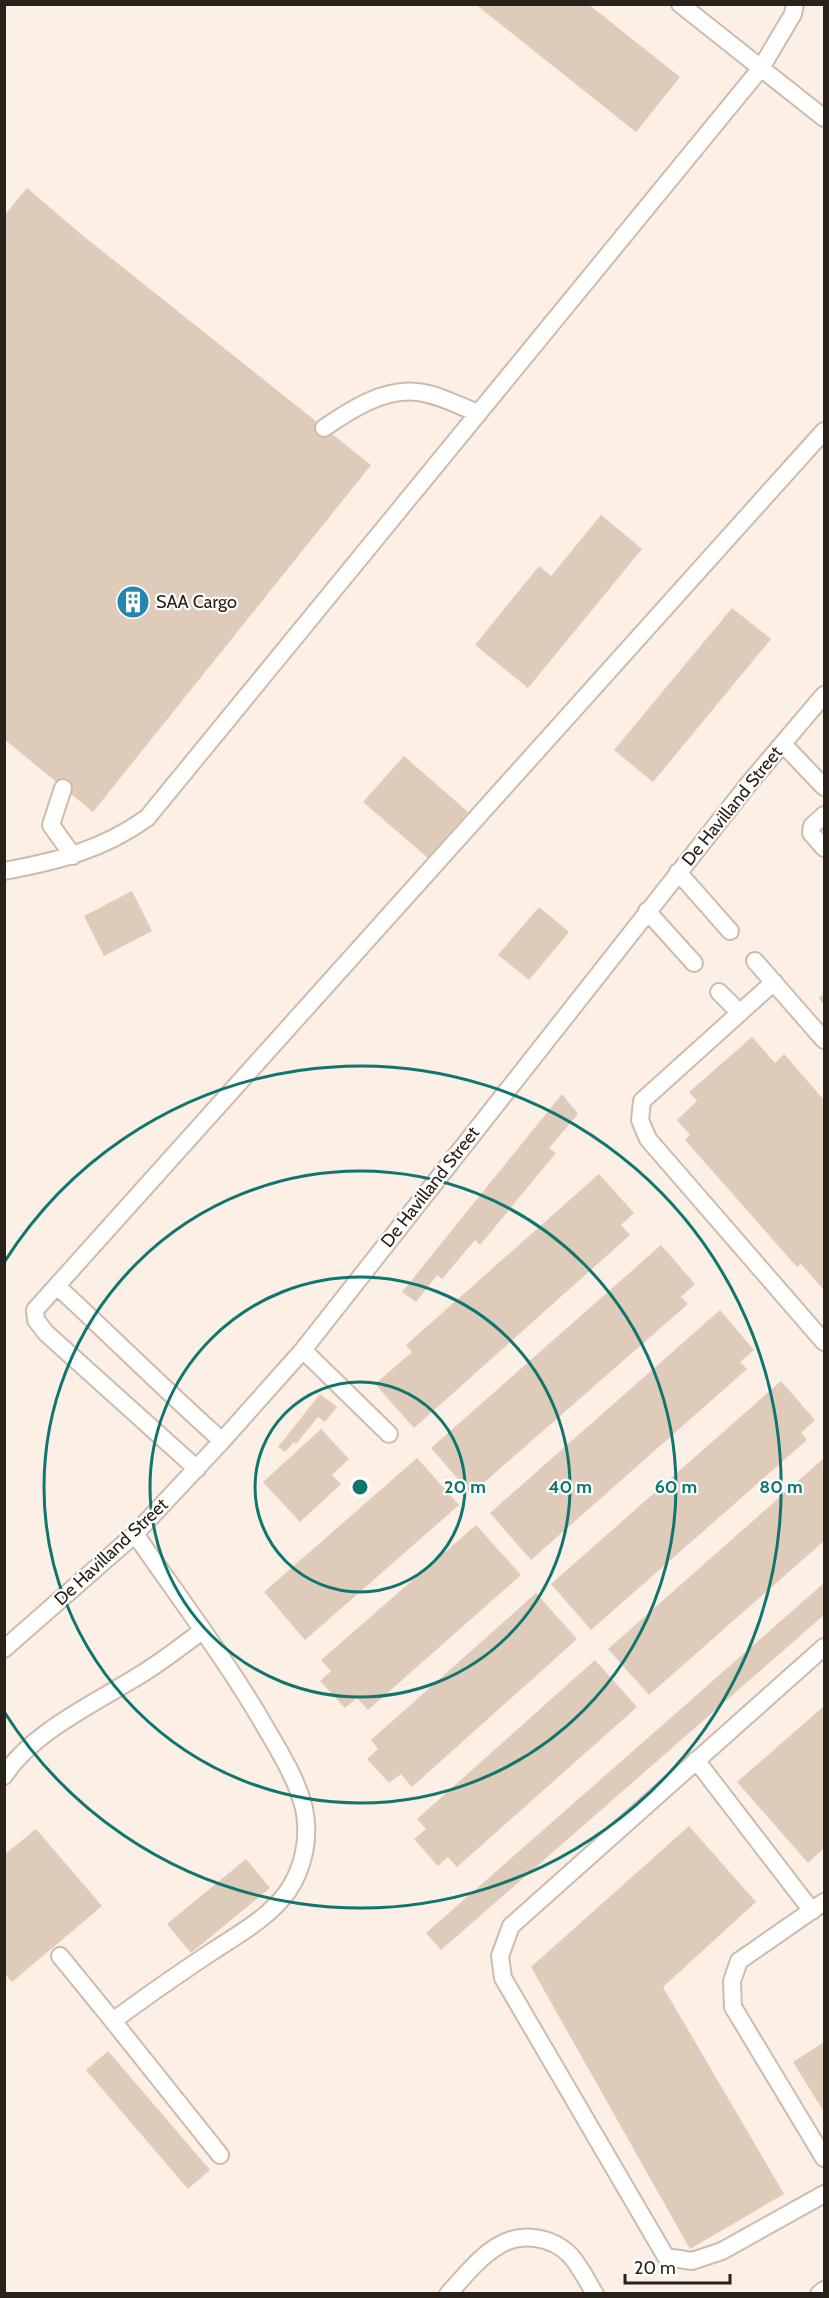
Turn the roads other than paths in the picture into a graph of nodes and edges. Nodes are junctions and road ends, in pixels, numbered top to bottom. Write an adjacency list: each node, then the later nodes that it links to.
1 (680, 4): 3 (lane)
2 (795, 4): 3 (lane)
3 (761, 68): 4 (lane); 5 (lane)
4 (825, 118)
5 (478, 413): 6 (lane); 14 (lane)
6 (324, 428)
7 (825, 431): 25 (lane)
8 (825, 695): 9 (lane, De Havilland Street)
9 (783, 744): 10 (lane); 16 (lane, De Havilland Street)
10 (825, 787)
11 (63, 788): 14 (lane)
12 (825, 815): 13 (lane)
13 (825, 848)
14 (73, 856): 15 (lane)
15 (4, 871)
16 (678, 872): 17 (lane, De Havilland Street); 18 (lane)
17 (647, 911): 20 (lane); 27 (lane, De Havilland Street)
18 (730, 931)
19 (755, 961): 21 (lane)
20 (694, 963)
21 (774, 982): 23 (lane); 24 (lane)
22 (719, 992): 23 (lane)
23 (740, 1013): 26 (lane)
24 (825, 1040)
25 (58, 1287): 29 (lane); 30 (lane)
26 (825, 1342)
27 (303, 1350): 28 (lane); 29 (lane, De Havilland Street)
28 (389, 1434)
29 (222, 1442): 30 (lane, De Havilland Street)
30 (197, 1469): 31 (lane, De Havilland Street)
31 (135, 1534): 32 (lane); 34 (lane, De Havilland Street)
32 (203, 1630): 36 (lane); 39 (lane)
33 (825, 1647): 35 (lane)
34 (4, 1648)
35 (696, 1761): 37 (lane); 42 (lane)
36 (4, 1776)
37 (818, 1906): 41 (lane)
38 (60, 1956): 39 (lane)
39 (113, 2021): 40 (lane)
40 (220, 2155)
41 (825, 2158)
42 (825, 2194)
43 (825, 2290): 46 (lane)
44 (447, 2294): 45 (lane)
45 (595, 2294)
46 (819, 2294)

